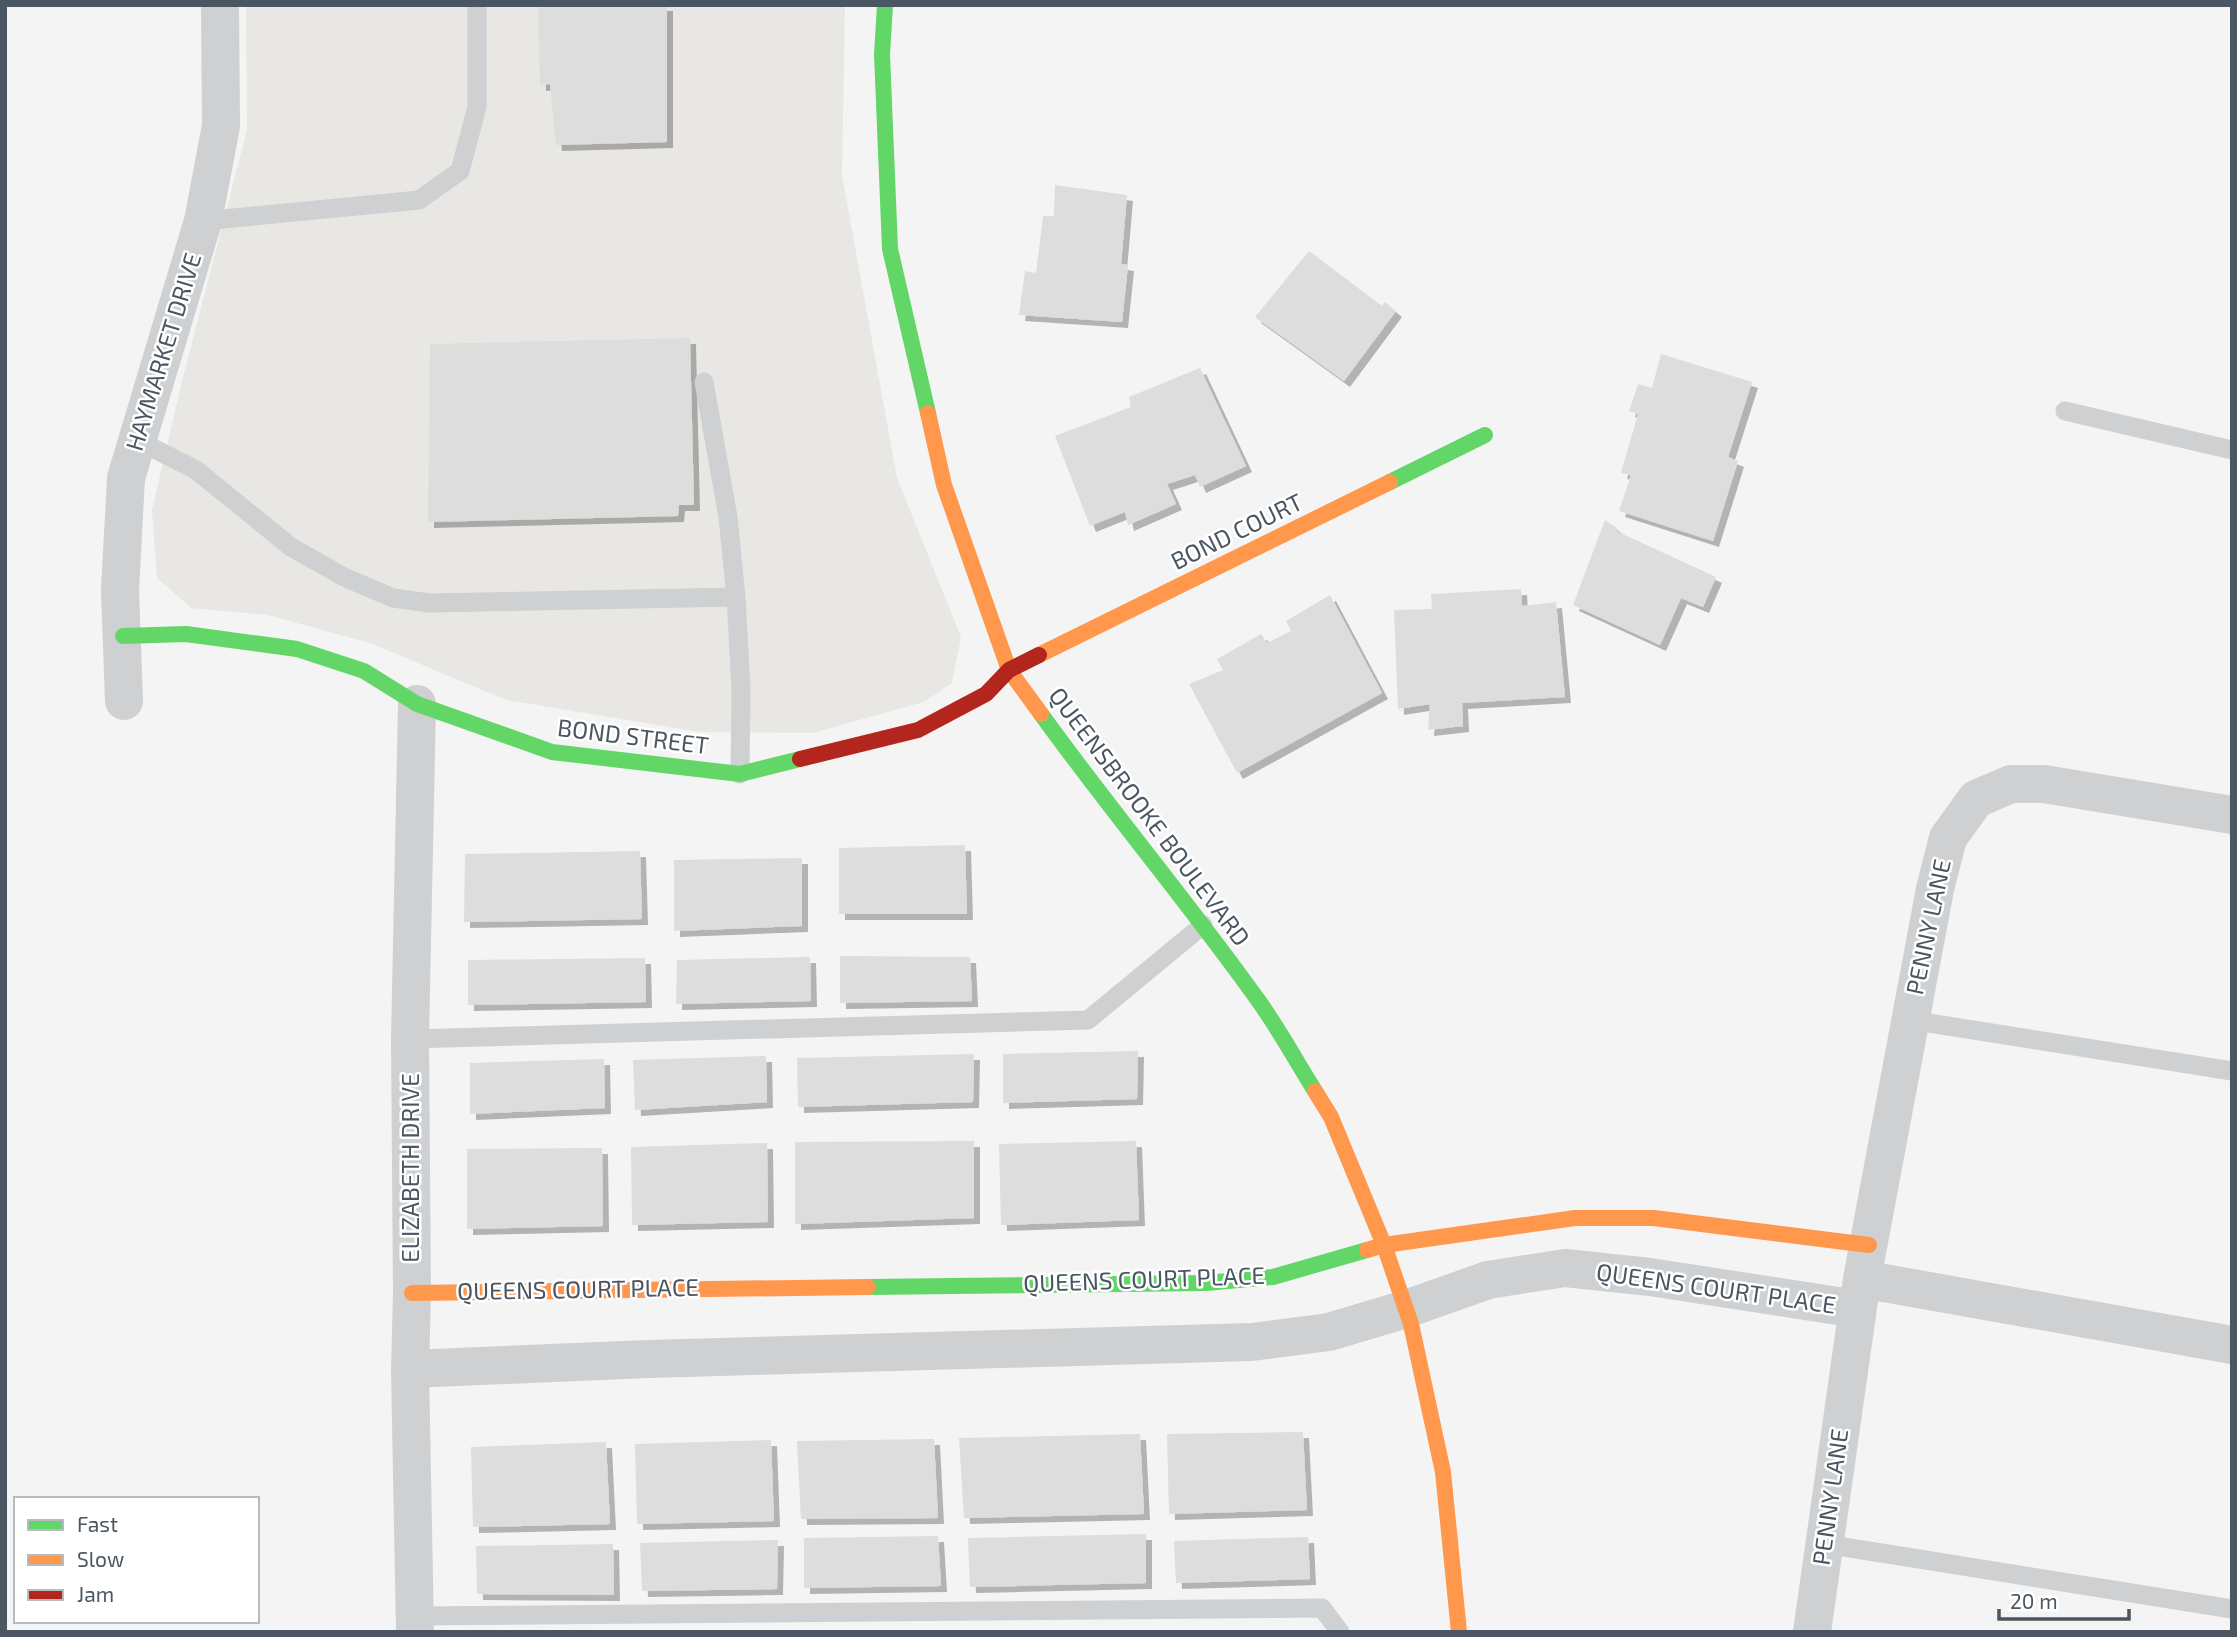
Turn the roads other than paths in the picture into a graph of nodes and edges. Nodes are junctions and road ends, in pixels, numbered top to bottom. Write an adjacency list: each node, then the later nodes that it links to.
1 (220, 5): 4 (street, HAYMARKET DRIVE)
2 (477, 5): 4 (lane)
3 (885, 5): 12 (street, QUEENSBROOKE BOULEVARD)
4 (204, 221): 8 (street, HAYMARKET DRIVE)
5 (704, 382): 10 (lane)
6 (2065, 411): 9 (lane)
7 (1485, 435): 12 (street, BOND COURT)
8 (137, 440): 10 (lane); 11 (street, HAYMARKET DRIVE)
9 (2232, 450)
10 (736, 597): 15 (lane)
11 (123, 636): 13 (street, HAYMARKET DRIVE); 14 (street, BOND STREET)
12 (1009, 670): 15 (street, BOND STREET); 17 (street, QUEENSBROOKE BOULEVARD)
13 (124, 701)
14 (417, 704): 15 (street, BOND STREET); 19 (street, ELIZABETH DRIVE)
15 (740, 774)
16 (2232, 815): 18 (street, PENNY LANE)
17 (1203, 925): 19 (lane); 21 (street, QUEENSBROOKE BOULEVARD)
18 (1910, 1020): 20 (lane); 22 (street, PENNY LANE)
19 (410, 1038): 23 (street, ELIZABETH DRIVE)
20 (2232, 1071)
21 (1384, 1245): 22 (street, QUEENS COURT PLACE); 23 (street, QUEENS COURT PLACE); 24 (street, QUEENSBROOKE BOULEVARD)
22 (1863, 1278): 24 (street, QUEENS COURT PLACE); 25 (street); 27 (street, PENNY LANE)
23 (412, 1293): 26 (street, ELIZABETH DRIVE)
24 (1406, 1309): 26 (street, QUEENS COURT PLACE); 31 (street, QUEENSBROOKE BOULEVARD)
25 (2232, 1345)
26 (410, 1368): 29 (street, ELIZABETH DRIVE)
27 (1825, 1544): 28 (lane); 32 (street, PENNY LANE)
28 (2232, 1609)
29 (415, 1624): 30 (lane)
30 (1340, 1632)
31 (1459, 1632)
32 (1812, 1632)

